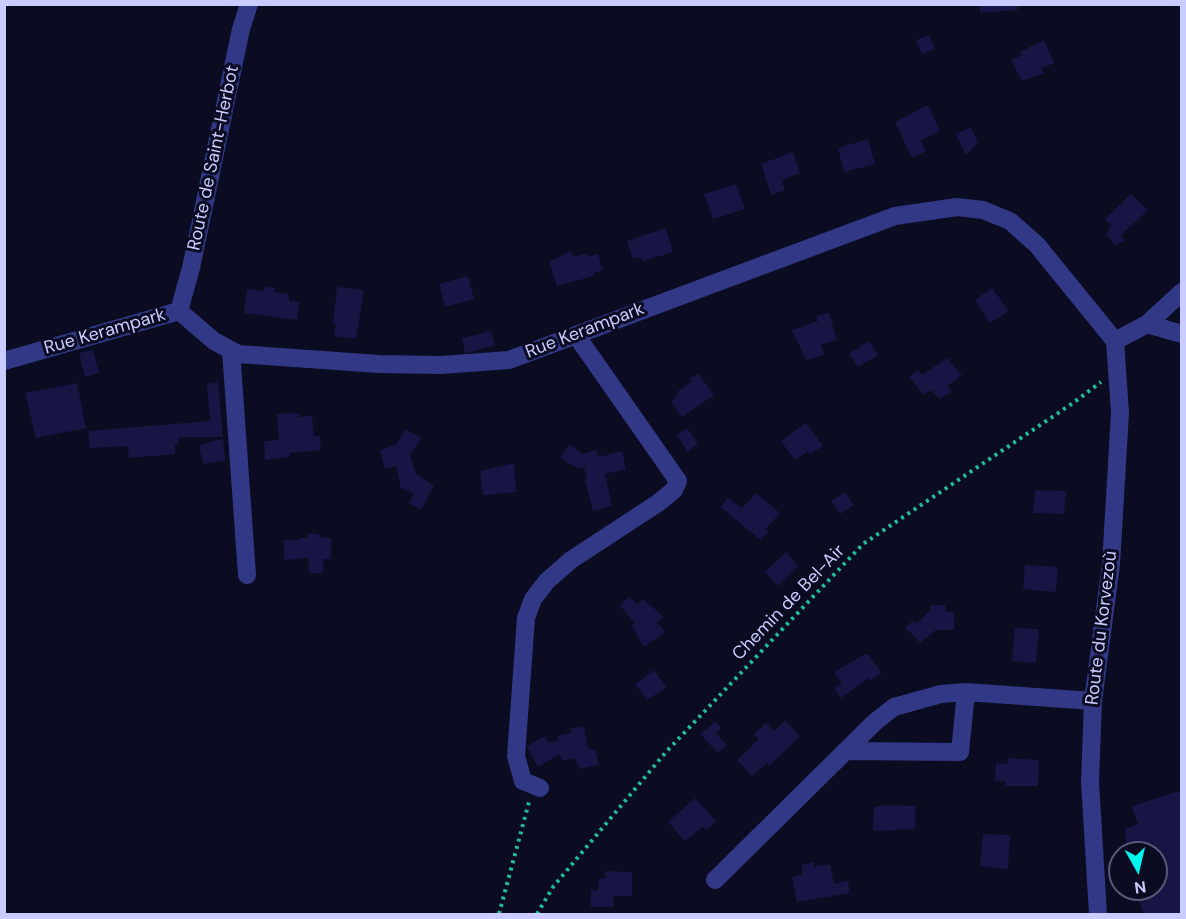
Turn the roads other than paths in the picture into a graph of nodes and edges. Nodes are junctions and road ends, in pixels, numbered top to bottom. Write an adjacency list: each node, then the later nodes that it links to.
1 (249, 4): 3 (street, Route de Saint-Herbot)
2 (1182, 292): 4 (street)
3 (179, 311): 8 (street, Rue Kerampark); 9 (street, Rue Kerampark)
4 (1147, 324): 5 (street); 7 (street)
5 (1182, 334)
6 (576, 335): 7 (street, Rue Kerampark); 8 (street, Rue Kerampark); 14 (street)
7 (1115, 341): 12 (street, Route du Korvezoù)
8 (231, 350): 10 (street)
9 (4, 361)
10 (247, 575)
11 (966, 693): 12 (street); 13 (street); 13 (street)
12 (1093, 701): 16 (street, Route du Korvezoù)
13 (845, 752): 15 (street)
14 (537, 787)
15 (715, 880)
16 (1098, 915)

